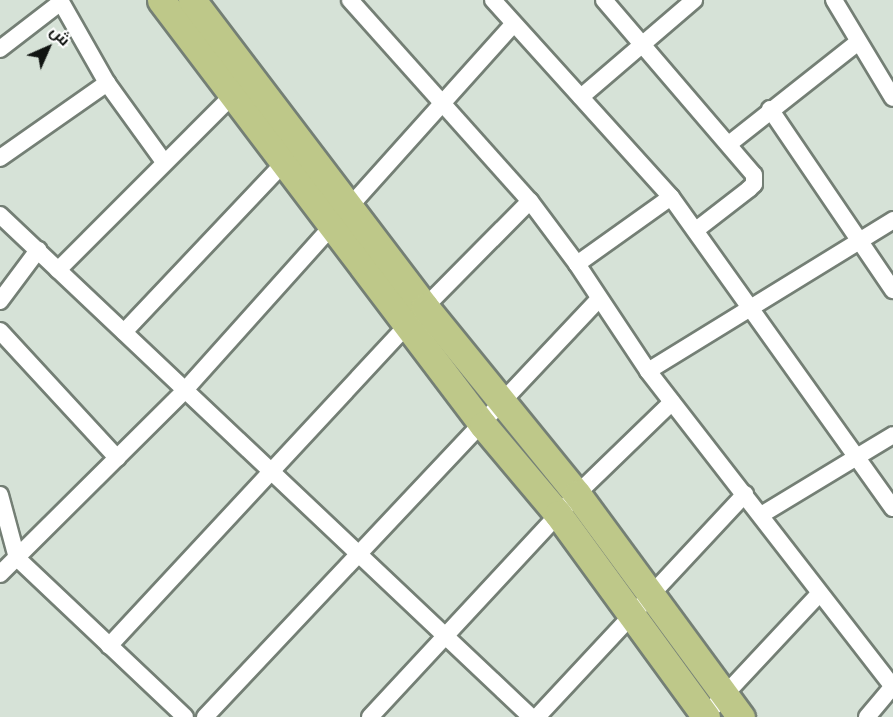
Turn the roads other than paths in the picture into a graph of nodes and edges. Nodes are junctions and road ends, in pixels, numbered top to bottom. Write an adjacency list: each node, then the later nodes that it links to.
1 (161, 0): 14 (main road)
2 (350, 0): 17 (street)
3 (493, 0): 9 (street)
4 (604, 0): 11 (street)
5 (694, 0): 11 (street)
6 (834, 0): 10 (street)
7 (63, 1): 12 (street); 13 (street)
8 (195, 1): 25 (main road)
9 (513, 24): 15 (street); 17 (street)
10 (858, 42): 16 (street); 18 (street)
11 (640, 45): 15 (street); 19 (street)
12 (0, 49)
13 (107, 83): 20 (street); 21 (street)
14 (234, 94): 21 (street); 22 (main road)
15 (581, 97): 23 (street)
16 (893, 98)
17 (439, 103): 24 (street); 25 (street)
18 (770, 109): 19 (street); 30 (street)
19 (729, 144): 29 (street)
20 (0, 158)
21 (164, 162): 33 (street)
22 (284, 163): 28 (main road); 40 (street)
23 (671, 197): 29 (street); 32 (street)
24 (530, 201): 32 (street); 38 (street)
25 (348, 206): 28 (street); 38 (main road)
26 (0, 214): 31 (street)
27 (893, 219): 30 (street)
28 (332, 229): 38 (main road); 42 (street)
29 (696, 230): 37 (street)
30 (859, 241): 34 (street); 37 (street)
31 (38, 250): 33 (street); 36 (street)
32 (577, 264): 35 (street)
33 (58, 270): 40 (street)
34 (893, 290)
35 (598, 300): 41 (street); 43 (street)
36 (0, 301)
37 (749, 311): 41 (street); 48 (street)
38 (416, 316): 43 (main road); 45 (main road); 49 (street)
39 (0, 331): 47 (street)
40 (124, 332): 42 (street)
41 (648, 371): 44 (street)
42 (185, 390): 47 (street); 49 (street)
43 (502, 401): 45 (street); 50 (main road)
44 (672, 402): 50 (street); 52 (street)
45 (483, 425): 54 (main road); 56 (street)
46 (893, 435): 48 (street)
47 (117, 458): 57 (street)
48 (857, 459): 53 (street); 55 (street)
49 (272, 472): 56 (street); 63 (street)
50 (577, 494): 54 (street); 60 (main road)
51 (0, 495): 57 (street)
52 (745, 495): 55 (street); 60 (street)
53 (893, 508)
54 (558, 514): 61 (main road); 62 (street)
55 (761, 515): 59 (street)
56 (357, 553): 62 (street); 67 (street)
57 (17, 558): 58 (street); 63 (street)
58 (0, 574)
59 (819, 594): 64 (street); 65 (street)
60 (651, 595): 61 (street); 65 (main road)
61 (633, 615): 70 (street); 71 (main road)
62 (444, 635): 68 (street); 69 (street)
63 (109, 646): 66 (street)
64 (893, 686): 73 (street)
65 (724, 695): 71 (street); 72 (main road)
66 (185, 717)
67 (205, 717)
68 (370, 717)
69 (531, 717)
70 (537, 717)
71 (705, 717)
72 (741, 717)
73 (867, 717)

